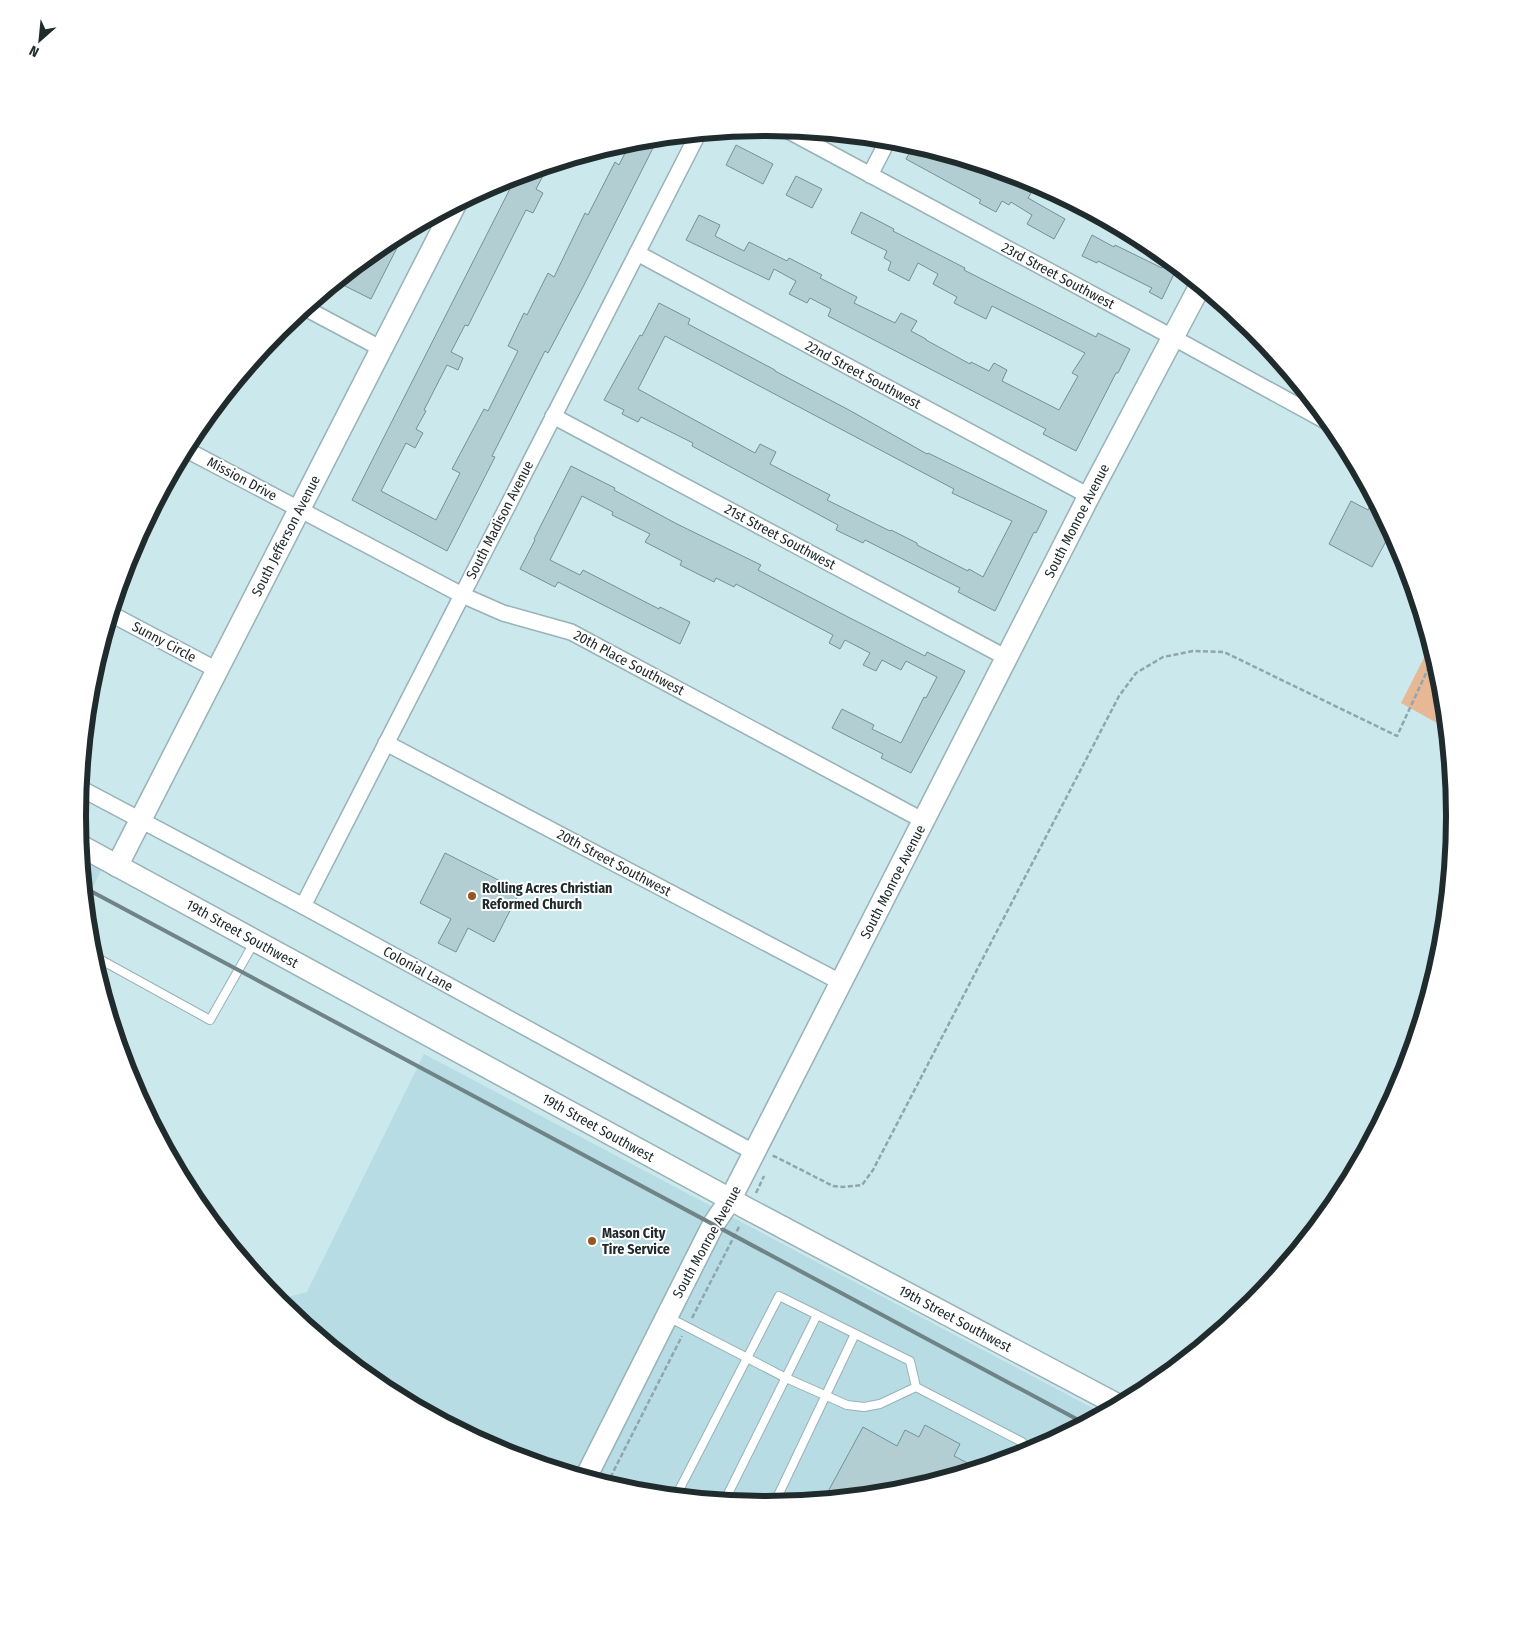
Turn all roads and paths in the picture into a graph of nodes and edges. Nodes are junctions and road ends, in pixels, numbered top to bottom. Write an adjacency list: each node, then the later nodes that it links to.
1 (801, 138): 4 (street, 23rd Street Southwest)
2 (695, 140): 6 (street, South Madison Avenue)
3 (885, 147): 4 (street)
4 (870, 175): 9 (street, 23rd Street Southwest)
5 (451, 214): 10 (street, South Jefferson Avenue)
6 (637, 254): 12 (street, South Madison Avenue); 14 (street, 22nd Street Southwest)
7 (1197, 291): 9 (street, South Monroe Avenue)
8 (311, 311): 10 (street)
9 (1174, 338): 11 (street, 23rd Street Southwest); 14 (street, South Monroe Avenue)
10 (382, 349): 15 (street, South Jefferson Avenue)
11 (1314, 415)
12 (553, 416): 16 (street, South Madison Avenue); 18 (street, 21st Street Southwest)
13 (192, 453): 15 (street, Mission Drive)
14 (1089, 496): 18 (street, South Monroe Avenue)
15 (300, 510): 16 (street, 20th Place Southwest); 20 (street, South Jefferson Avenue)
16 (462, 594): 21 (street, South Madison Avenue); 24 (street, 20th Place Southwest)
17 (116, 617): 20 (street, Sunny Circle)
18 (1007, 658): 24 (street, South Monroe Avenue)
19 (1429, 666): 31 (path)
20 (217, 670): 23 (street, South Jefferson Avenue)
21 (386, 743): 27 (street, South Madison Avenue); 30 (street, 20th Street Southwest)
22 (87, 792): 23 (street, Colonial Lane)
23 (141, 820): 26 (street, South Jefferson Avenue); 27 (street, Colonial Lane)
24 (924, 821): 30 (street, South Monroe Avenue)
25 (88, 850): 26 (street, 19th Street Southwest)
26 (117, 866): 28 (street, 19th Street Southwest)
27 (303, 906): 31 (street, Colonial Lane)
28 (255, 941): 29 (lane); 32 (street, 19th Street Southwest)
29 (102, 960)
30 (842, 983): 31 (street, South Monroe Avenue)
31 (764, 1154): 32 (street, South Monroe Avenue)
32 (730, 1200): 34 (street, South Monroe Avenue); 40 (street, 19th Street Southwest)
33 (817, 1315): 35 (lane); 36 (lane); 37 (lane)
34 (667, 1316): 36 (lane); 42 (street, South Monroe Avenue)
35 (855, 1334): 38 (lane); 39 (lane)
36 (748, 1356): 37 (lane); 43 (lane)
37 (786, 1378): 39 (lane); 44 (lane)
38 (916, 1387): 39 (lane); 41 (lane)
39 (826, 1396): 45 (lane)
40 (1111, 1402)
41 (1022, 1442)
42 (588, 1472)
43 (679, 1490)
44 (728, 1494)
45 (778, 1495)

